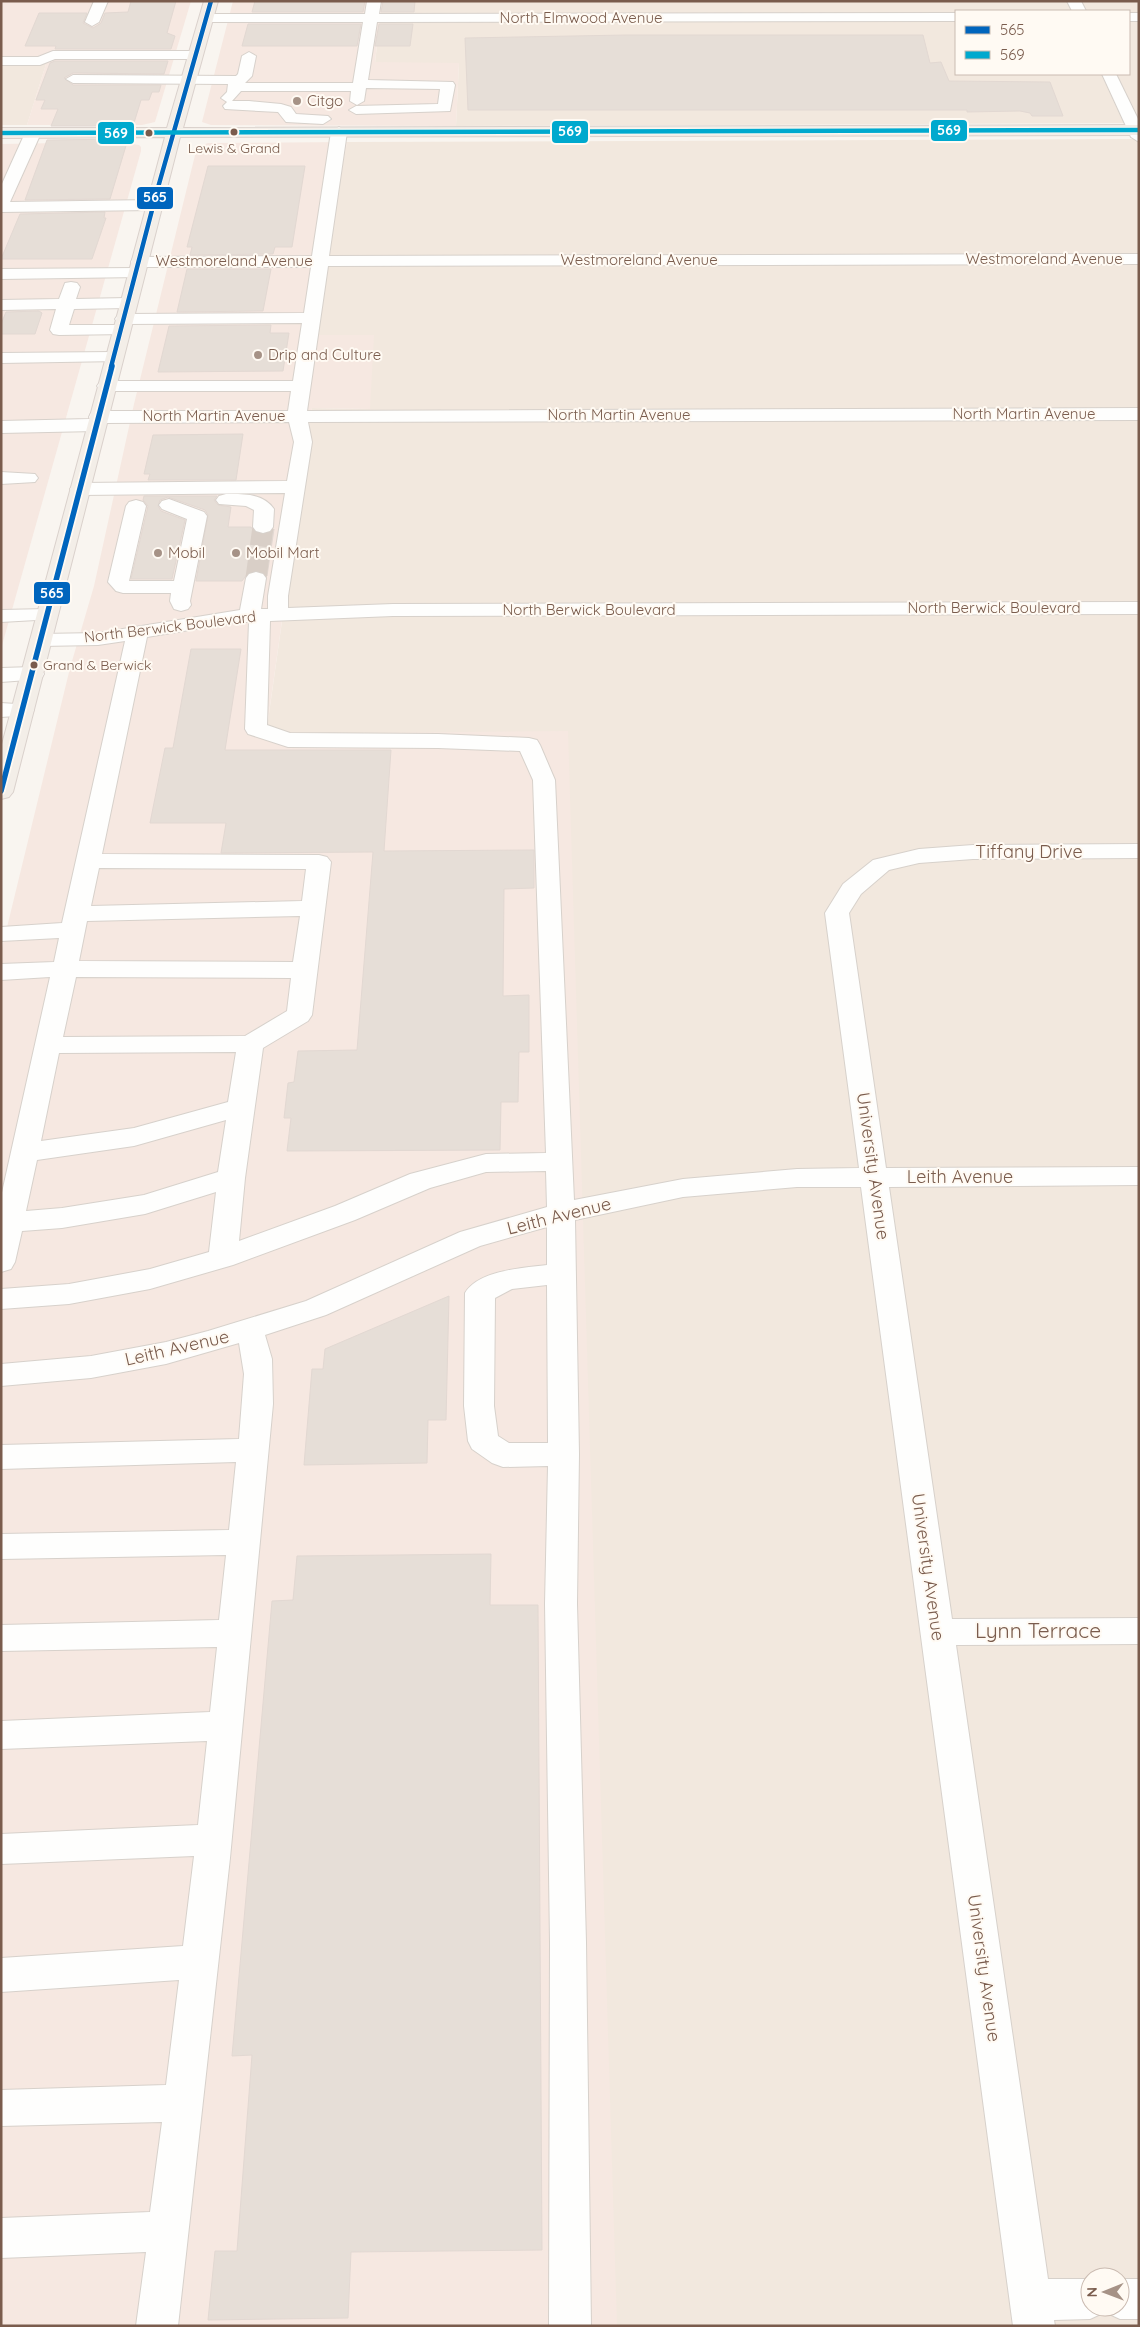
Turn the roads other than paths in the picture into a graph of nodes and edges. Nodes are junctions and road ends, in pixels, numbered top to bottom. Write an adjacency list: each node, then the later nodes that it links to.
1 (101, 1): 9 (street)
2 (211, 1): 6 (main road)
3 (344, 1): 7 (street)
4 (374, 1): 8 (street)
5 (955, 17): 8 (street, North Elmwood Avenue)
6 (207, 18): 7 (street, North Elmwood Avenue); 10 (main road)
7 (341, 18): 8 (street, North Elmwood Avenue)
8 (371, 18): 16 (street)
9 (92, 22)
10 (196, 55): 12 (street); 14 (main road)
11 (249, 56): 17 (street)
12 (1, 61)
13 (1110, 75): 23 (street)
14 (190, 78): 15 (street); 17 (street); 21 (main road)
15 (73, 79)
16 (360, 86): 17 (street); 18 (street); 18 (street)
17 (233, 97): 20 (street)
18 (356, 110): 22 (street)
19 (323, 119): 20 (street)
20 (293, 126): 21 (main road); 22 (main road)
21 (174, 132): 25 (main road); 26 (main road)
22 (346, 132): 23 (main road); 29 (street)
23 (1138, 132)
24 (1, 133): 25 (main road)
25 (32, 133): 27 (street)
26 (155, 198): 27 (street); 30 (main road)
27 (3, 201)
28 (1139, 259): 29 (street, Westmoreland Avenue)
29 (321, 261): 30 (street, Westmoreland Avenue); 36 (street)
30 (137, 268): 32 (street, Westmoreland Avenue); 35 (main road)
31 (1, 274): 32 (street, Westmoreland Avenue)
32 (75, 274): 33 (street)
33 (67, 303): 34 (street); 35 (street); 35 (street)
34 (1, 305)
35 (124, 317): 36 (street); 37 (main road)
36 (312, 318): 40 (street)
37 (114, 357): 38 (street); 39 (main road)
38 (1, 358)
39 (106, 386): 40 (street); 43 (main road)
40 (301, 386): 42 (street)
41 (1139, 414): 42 (street, North Martin Avenue)
42 (297, 416): 43 (street, North Martin Avenue); 47 (street)
43 (97, 421): 44 (street, North Martin Avenue); 48 (main road)
44 (1, 427)
45 (1, 478): 46 (street)
46 (28, 478)
47 (295, 487): 48 (street); 56 (street)
48 (77, 498): 49 (street); 55 (main road)
49 (136, 506): 50 (street); 53 (street)
50 (169, 506): 51 (street); 53 (street)
51 (263, 527)
52 (256, 578): 56 (street)
53 (183, 587): 58 (street)
54 (1139, 608): 56 (street, North Berwick Boulevard)
55 (47, 615): 57 (street); 60 (main road)
56 (262, 615): 58 (street, North Berwick Boulevard); 79 (street)
57 (1, 616)
58 (188, 623): 59 (street, North Berwick Boulevard)
59 (138, 632): 60 (street, North Berwick Boulevard); 68 (street)
60 (41, 640): 61 (main road)
61 (33, 674): 62 (street); 63 (main road)
62 (1, 675)
63 (12, 710): 64 (main road)
64 (6, 758): 65 (main road)
65 (1, 792)
66 (1139, 851): 67 (street, Tiffany Drive)
67 (920, 856): 82 (street, University Avenue)
68 (88, 861): 69 (street); 70 (street)
69 (313, 908): 70 (street); 73 (street)
70 (74, 922): 71 (street); 72 (street)
71 (1, 934)
72 (65, 969): 73 (street); 74 (street); 76 (street)
73 (305, 970): 75 (street)
74 (1, 972)
75 (250, 1044): 76 (street); 77 (street)
76 (48, 1045): 78 (street)
77 (242, 1107): 78 (street); 81 (street)
78 (24, 1153): 84 (street)
79 (560, 1162): 83 (street); 85 (street)
80 (1139, 1176): 82 (street, Leith Avenue)
81 (231, 1178): 84 (street); 85 (street)
82 (874, 1178): 83 (street, Leith Avenue); 96 (street, University Avenue)
83 (560, 1213): 86 (street); 88 (street, Leith Avenue)
84 (4, 1241)
85 (223, 1258): 87 (street)
86 (560, 1273): 91 (street); 91 (street)
87 (1, 1299)
88 (248, 1330): 89 (street, Leith Avenue); 90 (street)
89 (1, 1375)
90 (253, 1450): 92 (street); 93 (street)
91 (564, 1454): 112 (street)
92 (1, 1457)
93 (244, 1542): 94 (street); 97 (street)
94 (1, 1547)
95 (1139, 1631): 96 (street, Lynn Terrace)
96 (937, 1632): 110 (street, University Avenue)
97 (234, 1633): 98 (street); 99 (street)
98 (1, 1638)
99 (226, 1726): 100 (street); 101 (street)
100 (1, 1735)
101 (213, 1840): 102 (street); 103 (street)
102 (1, 1849)
103 (200, 1962): 104 (street); 105 (street)
104 (1, 1975)
105 (182, 2103): 106 (street); 107 (street)
106 (1, 2108)
107 (168, 2231): 108 (street); 111 (street)
108 (1, 2238)
109 (1080, 2301): 110 (street)
110 (1032, 2313)
111 (157, 2326)
112 (570, 2326)

